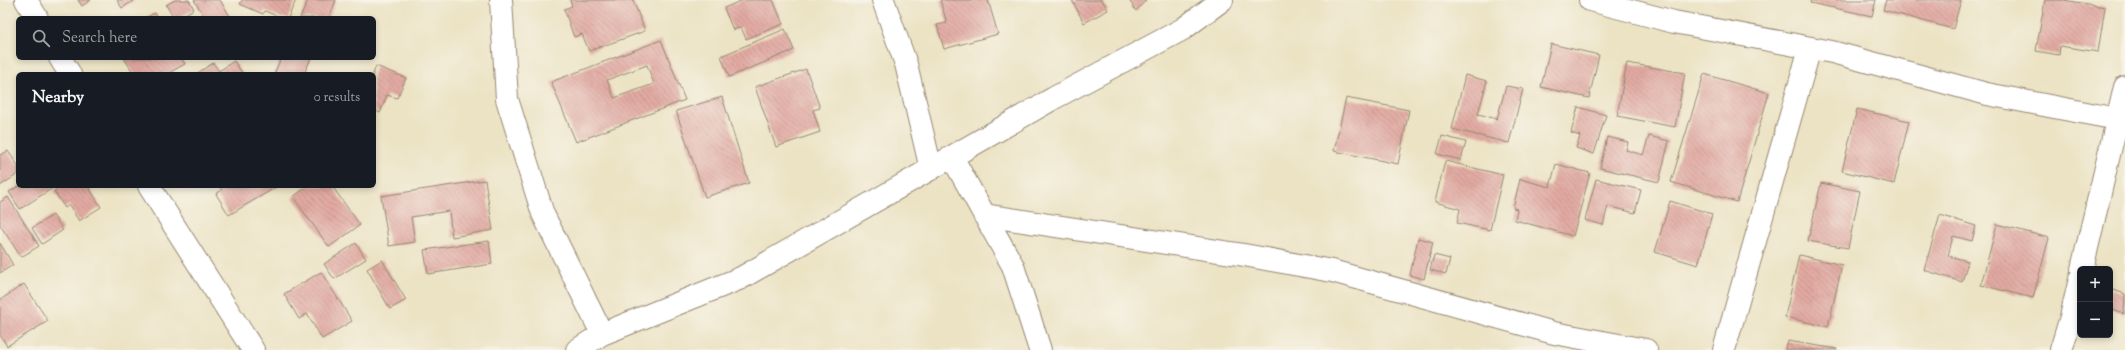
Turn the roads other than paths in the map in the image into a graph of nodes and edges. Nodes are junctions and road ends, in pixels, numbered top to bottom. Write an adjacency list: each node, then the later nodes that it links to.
1 (26, 0): 6 (street)
2 (501, 0): 18 (street)
3 (883, 0): 13 (street)
4 (1222, 0): 12 (street)
5 (1590, 0): 7 (street)
6 (36, 16)
7 (1810, 48): 11 (street); 23 (street)
8 (61, 60): 9 (street)
9 (69, 72)
10 (2125, 87): 11 (street)
11 (2116, 119): 16 (street)
12 (952, 157): 13 (street); 15 (street)
13 (931, 169): 18 (street)
14 (150, 188): 19 (street)
15 (984, 215): 21 (street); 22 (street)
16 (2083, 266)
17 (2077, 292): 24 (street)
18 (602, 334): 20 (street)
19 (253, 350)
20 (577, 350)
21 (1040, 350)
22 (1646, 350)
23 (1724, 350)
24 (2061, 350)

